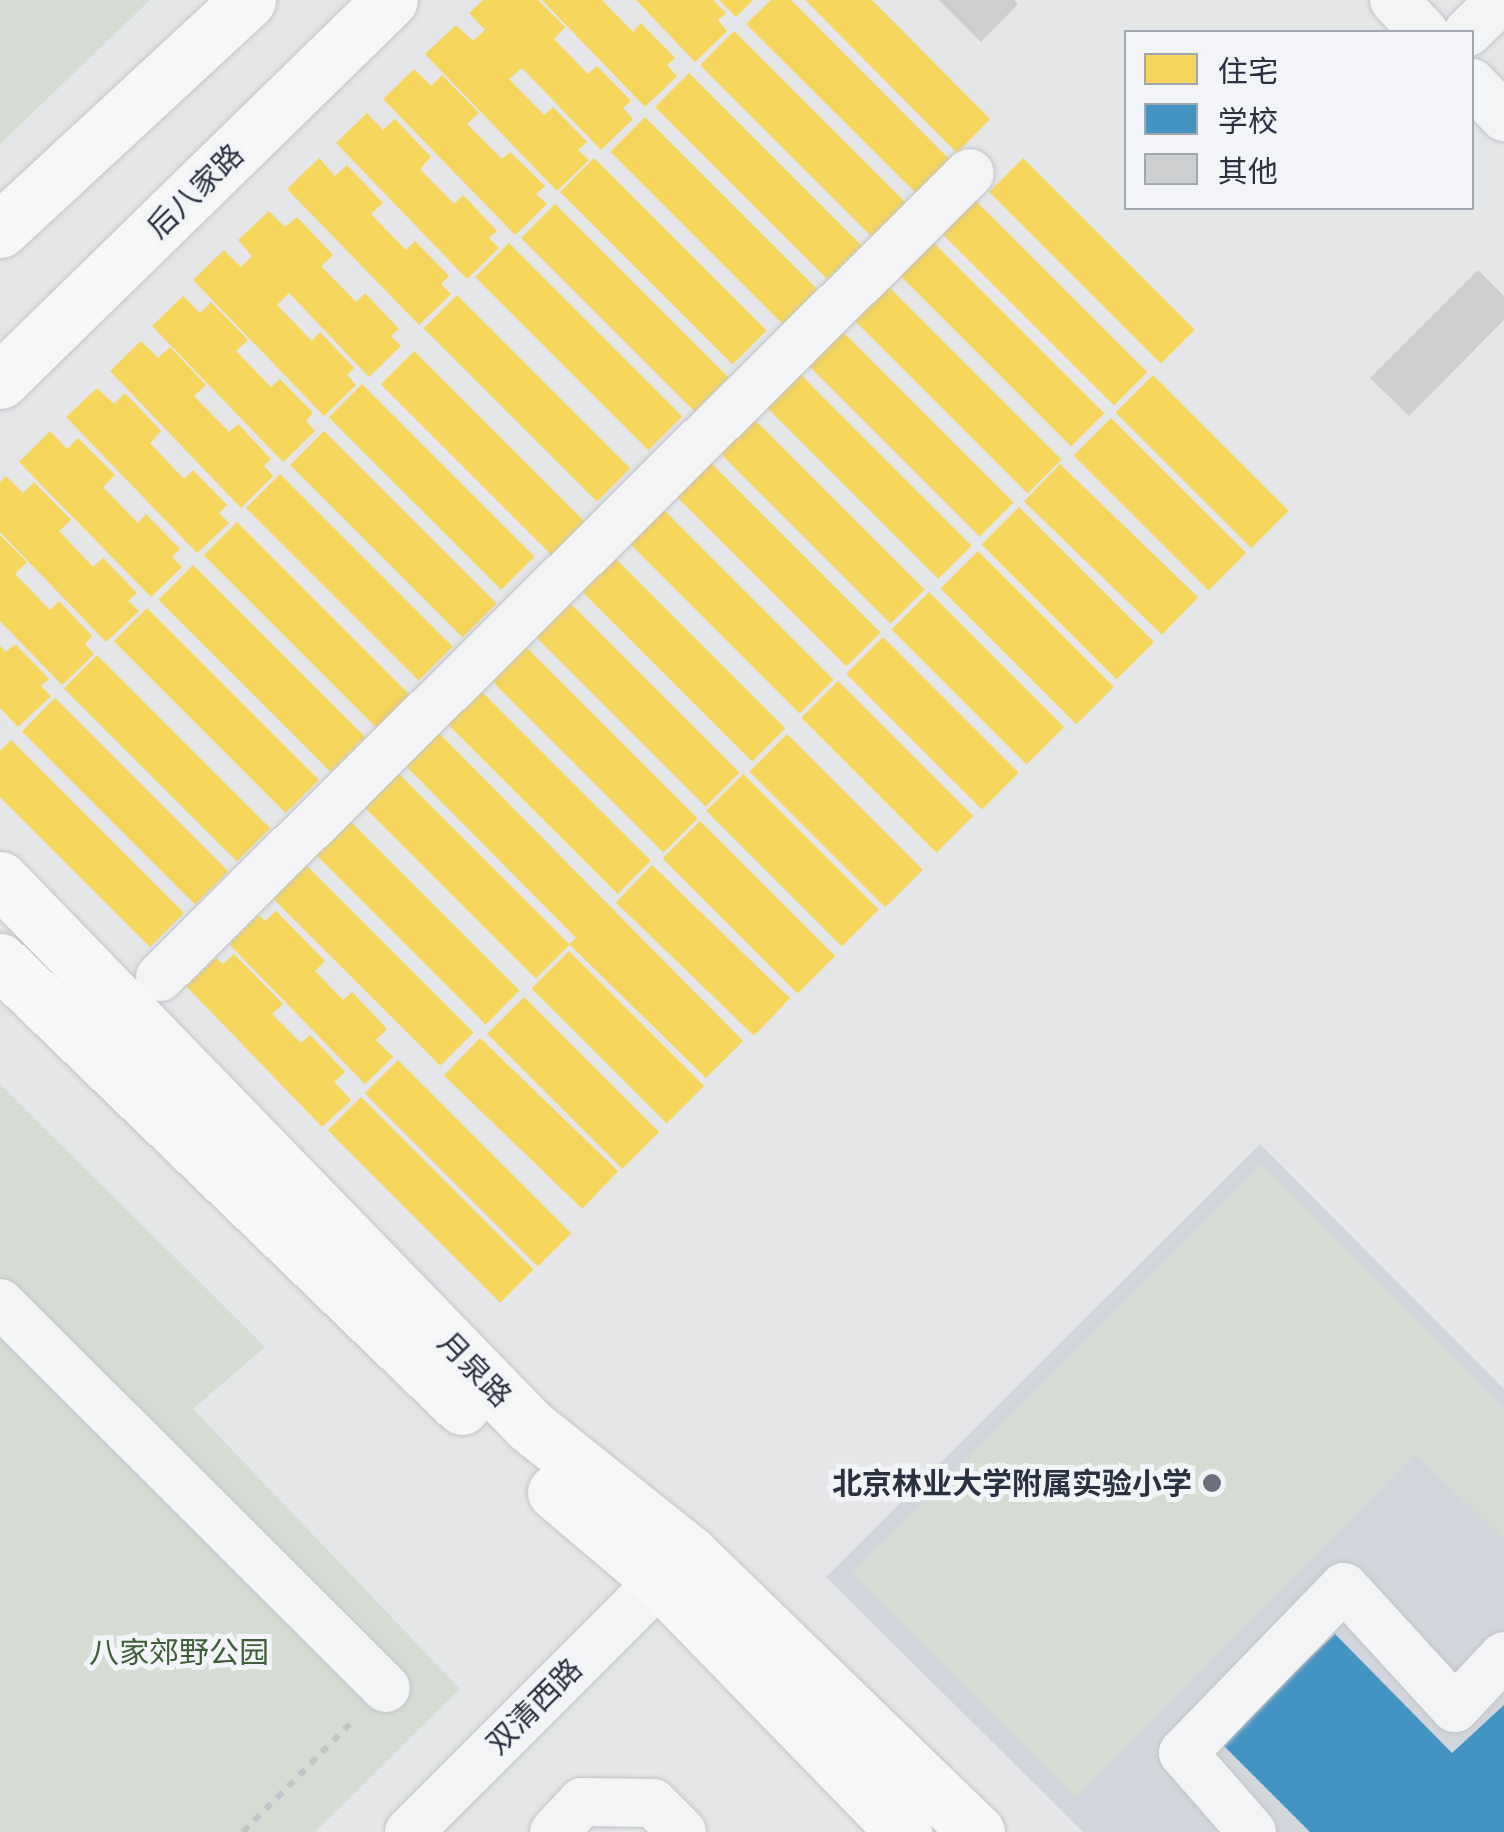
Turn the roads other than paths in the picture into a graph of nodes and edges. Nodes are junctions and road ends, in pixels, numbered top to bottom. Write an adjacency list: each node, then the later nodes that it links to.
1 (248, 0): 10 (main road)
2 (390, 0): 11 (main road, 后八家路)
3 (1394, 0): 5 (street)
4 (1501, 0): 6 (street)
5 (1422, 30)
6 (1470, 30)
7 (1474, 85): 8 (street)
8 (1504, 117)
9 (970, 172): 14 (street)
10 (0, 230)
11 (0, 381)
12 (0, 879): 23 (main road, 月泉路)
13 (0, 961): 16 (main road, 月泉路)
14 (160, 977)
15 (0, 1302): 18 (street)
16 (660, 1581): 19 (street, 双清西路); 22 (main road, 月泉路)
17 (1504, 1656): 24 (street)
18 (386, 1688)
19 (408, 1832)
20 (554, 1832): 21 (street)
21 (682, 1832)
22 (904, 1832)
23 (977, 1832)
24 (1252, 1832)

